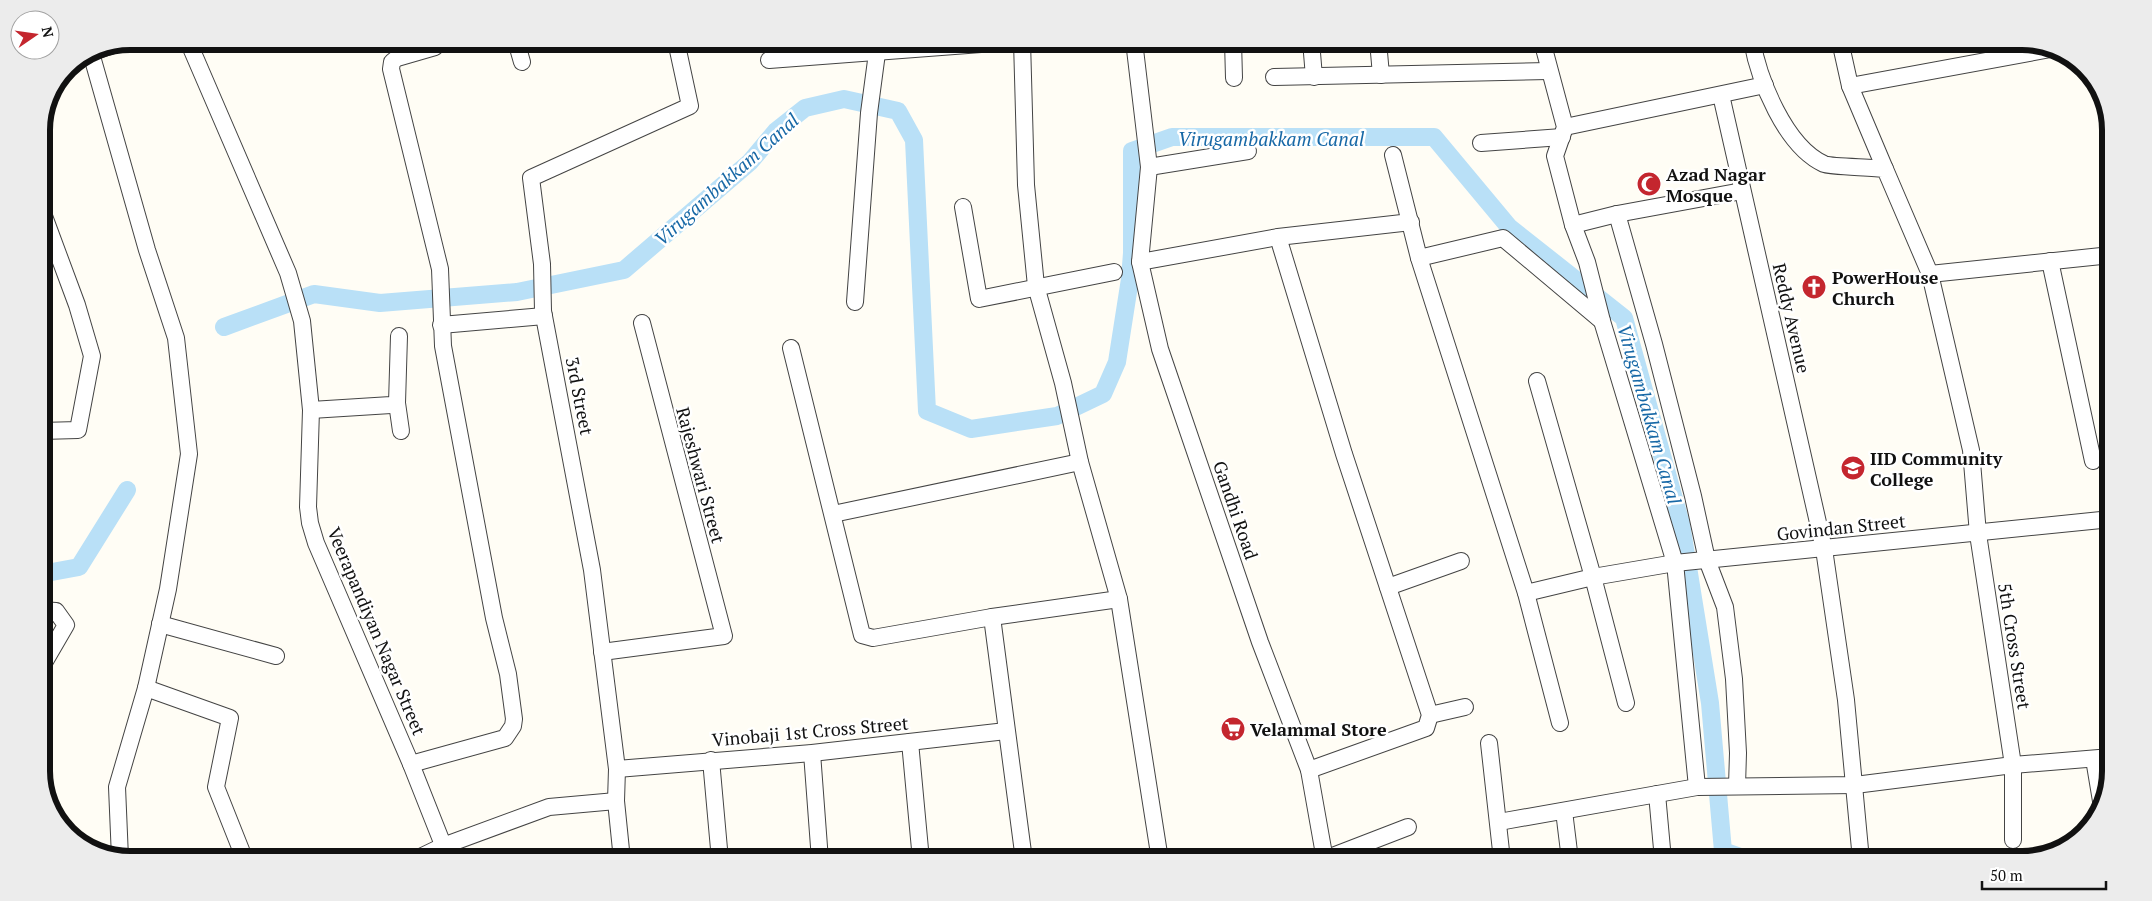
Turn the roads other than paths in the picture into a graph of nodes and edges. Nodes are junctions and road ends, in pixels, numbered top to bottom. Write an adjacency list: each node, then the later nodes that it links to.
1 (192, 50): 56 (street, Veerapandiyan Nagar Street)
2 (425, 50): 49 (street)
3 (519, 50): 18 (street)
4 (678, 50): 48 (street, 3rd Street)
5 (903, 50): 14 (street)
6 (1022, 50): 46 (street)
7 (1135, 50): 31 (street, Gandhi Road)
8 (1233, 50): 23 (street)
9 (1312, 50): 22 (street)
10 (1379, 50): 20 (street)
11 (1544, 50): 19 (street)
12 (1755, 50): 24 (street)
13 (1842, 50): 25 (street, 5th Cross Street)
14 (877, 52): 17 (street); 47 (street)
15 (2036, 52): 25 (street)
16 (91, 60): 74 (street)
17 (769, 60)
18 (522, 62)
19 (1548, 71): 20 (street); 27 (street)
20 (1381, 75): 22 (street)
21 (1274, 77): 22 (street)
22 (1314, 77)
23 (1234, 78)
24 (1765, 85): 26 (street); 32 (street)
25 (1850, 86): 32 (street, 5th Cross Street)
26 (1721, 95): 27 (street); 33 (street, Reddy Avenue)
27 (1564, 132): 28 (street); 37 (street)
28 (1481, 143)
29 (1248, 151): 31 (street)
30 (1393, 155): 36 (street)
31 (1149, 167): 43 (street, Gandhi Road)
32 (1885, 169): 45 (street, 5th Cross Street)
33 (1742, 192): 35 (street); 64 (street, Reddy Avenue)
34 (963, 207): 46 (street)
35 (1617, 214): 37 (street); 65 (street)
36 (1411, 222): 39 (street); 41 (street)
37 (1573, 225): 50 (street)
38 (50, 232): 57 (street)
39 (1278, 237): 43 (street); 69 (street)
40 (2102, 256): 42 (street)
41 (1420, 258): 50 (street); 70 (street)
42 (2050, 261): 45 (street); 59 (street)
43 (1140, 262): 93 (street, Gandhi Road)
44 (1114, 272): 46 (street)
45 (1930, 274): 63 (street, 5th Cross Street)
46 (1036, 286): 60 (street)
47 (855, 302)
48 (544, 313): 49 (street); 75 (street, 3rd Street)
49 (441, 320): 90 (street)
50 (1602, 321): 67 (street)
51 (642, 323): 75 (street, Rajeshwari Street)
52 (399, 336): 55 (street)
53 (790, 348): 61 (street)
54 (1537, 381): 68 (street)
55 (397, 403): 56 (street); 58 (street)
56 (311, 410): 90 (street, Veerapandiyan Nagar Street)
57 (50, 431)
58 (401, 432)
59 (2093, 461)
60 (1080, 462): 61 (street); 71 (street)
61 (833, 514): 73 (street)
62 (2102, 520): 63 (street, Govindan Street)
63 (1978, 534): 64 (street, Govindan Street); 91 (street, 5th Cross Street)
64 (1824, 549): 65 (street, Govindan Street); 94 (street, Reddy Avenue)
65 (1707, 560): 67 (street, Govindan Street); 95 (street)
66 (1461, 561): 69 (street)
67 (1674, 563): 68 (street, Govindan Street); 96 (street)
68 (1594, 577): 70 (street, Govindan Street); 79 (street)
69 (1388, 587): 81 (street)
70 (1526, 593): 82 (street)
71 (1119, 599): 73 (street); 113 (street)
72 (50, 611): 76 (street)
73 (992, 617): 83 (street)
74 (160, 624): 77 (street); 78 (street)
75 (602, 652): 92 (street, 3rd Street)
76 (50, 654)
77 (276, 656)
78 (146, 688): 104 (street); 105 (street)
79 (1626, 704)
80 (1465, 707): 81 (street)
81 (1430, 715): 93 (street)
82 (1560, 724)
83 (1006, 730): 84 (street, Vinobaji 1st Cross Street); 112 (street)
84 (910, 742): 86 (street, Vinobaji 1st Cross Street); 111 (street)
85 (1489, 743): 101 (street)
86 (812, 753): 89 (street, Vinobaji 1st Cross Street); 110 (street)
87 (2102, 758): 88 (street)
88 (2094, 759): 91 (street); 97 (street)
89 (711, 760): 92 (street, Vinobaji 1st Cross Street); 109 (street)
90 (411, 764): 106 (street, Veerapandiyan Nagar Street)
91 (2013, 765): 94 (street); 103 (street, 5th Cross Street)
92 (617, 769): 99 (street, 3rd Street)
93 (1309, 770): 114 (street, Gandhi Road)
94 (1855, 785): 95 (street); 119 (street, Reddy Avenue)
95 (1737, 786): 96 (street)
96 (1697, 787): 98 (street)
97 (2099, 790)
98 (1657, 794): 100 (street); 118 (street)
99 (616, 801): 107 (street); 108 (street, 3rd Street)
100 (1564, 811): 101 (street); 117 (street)
101 (1499, 822): 116 (street)
102 (1408, 827): 115 (street)
103 (2013, 840)
104 (120, 850)
105 (241, 851)
106 (445, 851)
107 (451, 851)
108 (621, 851)
109 (719, 851)
110 (819, 851)
111 (920, 851)
112 (1023, 851)
113 (1159, 851)
114 (1324, 851)
115 (1346, 851)
116 (1501, 851)
117 (1569, 851)
118 (1662, 851)
119 (1861, 851)

